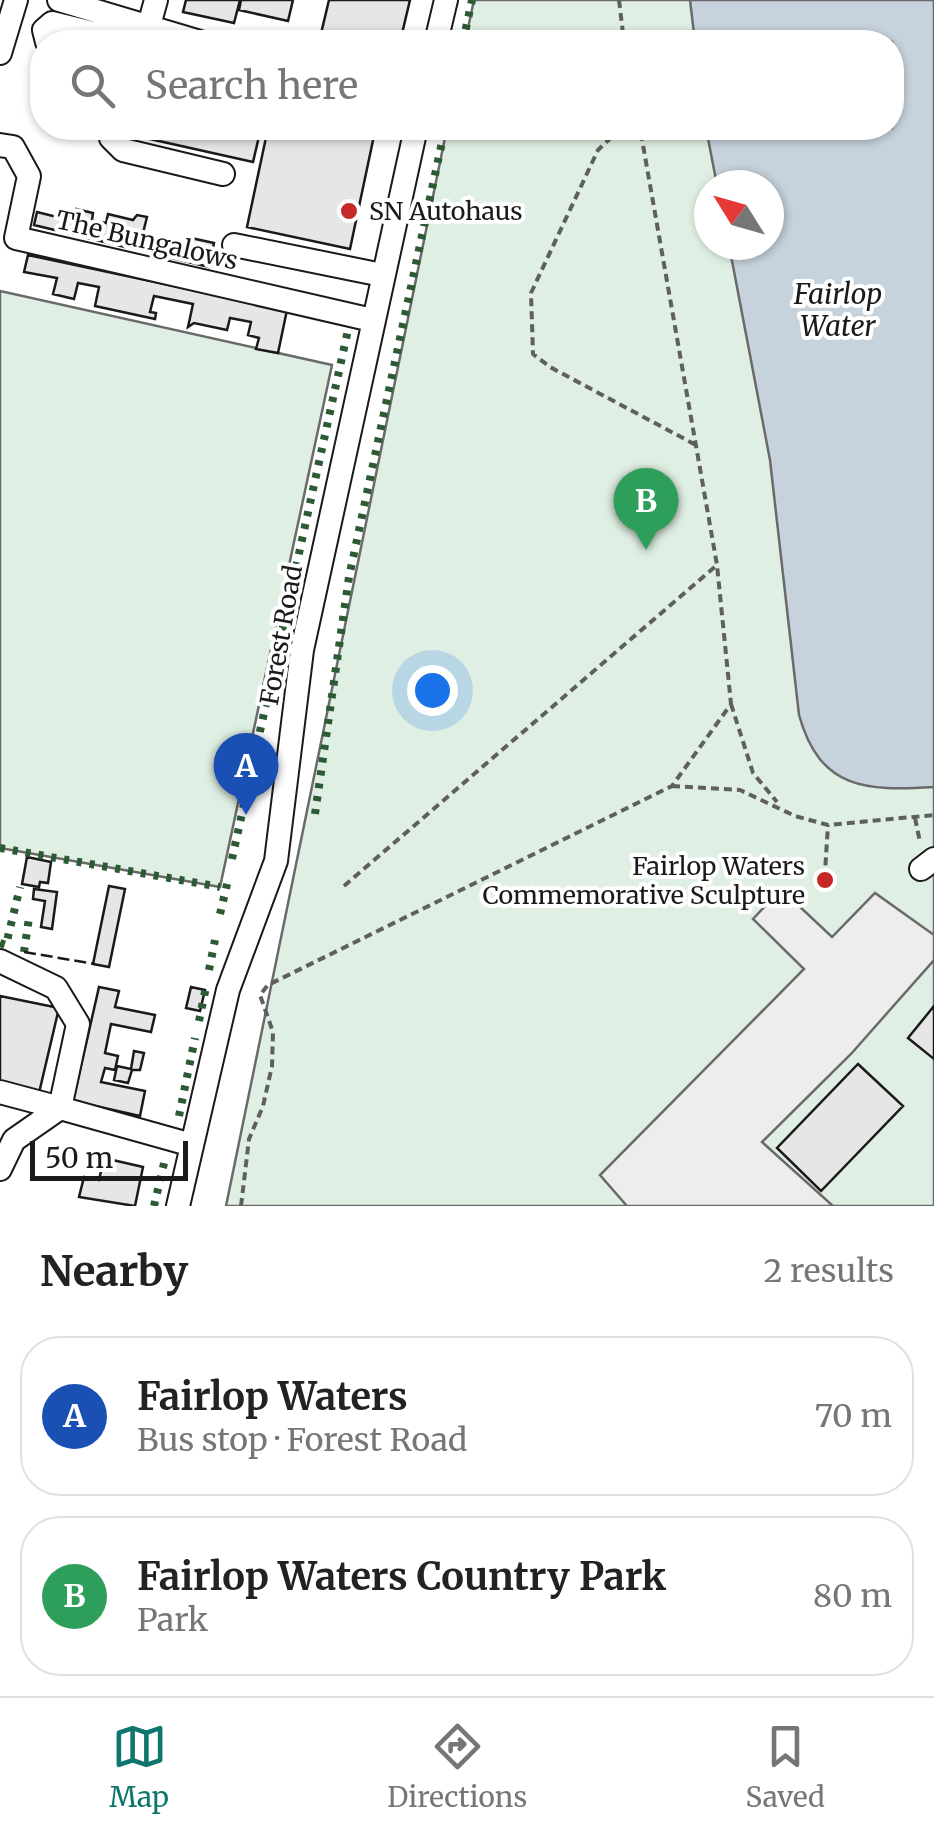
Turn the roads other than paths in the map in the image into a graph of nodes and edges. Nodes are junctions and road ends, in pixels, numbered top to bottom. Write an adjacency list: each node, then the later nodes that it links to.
1 (16, 0): 10 (street)
2 (59, 0): 7 (street)
3 (156, 0): 8 (street)
4 (446, 0): 9 (street)
5 (44, 30): 6 (street)
6 (80, 30)
7 (134, 30)
8 (148, 30)
9 (439, 30)
10 (0, 54)
11 (114, 140): 14 (street)
12 (413, 140): 16 (street, Forest Road)
13 (0, 146): 17 (street, The Bungalows)
14 (222, 174)
15 (234, 245): 16 (street)
16 (382, 275): 17 (street, Forest Road)
17 (372, 320): 21 (street, Forest Road)
18 (0, 961): 20 (street)
19 (0, 1092): 20 (street)
20 (60, 1108): 21 (street); 22 (street)
21 (192, 1145): 23 (street, Forest Road)
22 (1, 1165)
23 (178, 1206)

